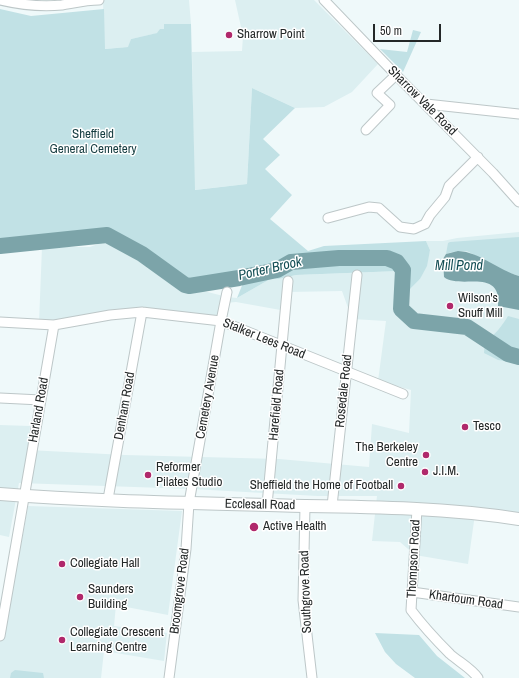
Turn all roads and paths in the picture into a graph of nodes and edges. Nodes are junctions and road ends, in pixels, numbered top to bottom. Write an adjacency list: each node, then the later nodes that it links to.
1 (0, 0): 4 (street)
2 (99, 0): 4 (street)
3 (324, 0): 5 (street, Sharrow Vale Road)
4 (38, 3)
5 (396, 75): 6 (street, Sharrow Vale Road); 8 (street)
6 (426, 104): 7 (street); 9 (street, Sharrow Vale Road)
7 (519, 114)
8 (366, 130)
9 (478, 157): 10 (street, Sharrow Vale Road); 11 (street)
10 (519, 202)
11 (328, 218)
12 (357, 275): 20 (street, Rosedale Road)
13 (288, 281): 19 (street, Harefield Road)
14 (227, 292): 16 (street, Cemetery Avenue)
15 (142, 312): 16 (street, Stalker Lees Road); 18 (street, Stalker Lees Road); 26 (street, Denham Road)
16 (221, 321): 19 (street, Stalker Lees Road); 27 (street, Cemetery Avenue)
17 (0, 322): 18 (street, Stalker Lees Road)
18 (54, 324): 23 (street, Harland Road)
19 (282, 347): 20 (street, Stalker Lees Road); 28 (street, Harefield Road)
20 (346, 372): 21 (street, Stalker Lees Road); 30 (street, Rosedale Road)
21 (403, 394)
22 (0, 398): 23 (street)
23 (41, 400): 25 (street, Harland Road)
24 (0, 494): 25 (main road, Ecclesall Road)
25 (24, 496): 26 (main road, Ecclesall Road); 35 (street, Harland Road)
26 (108, 499): 27 (main road, Ecclesall Road)
27 (189, 503): 28 (main road, Ecclesall Road); 36 (street, Broomgrove Road)
28 (267, 505): 29 (main road, Ecclesall Road)
29 (305, 506): 30 (main road, Ecclesall Road); 37 (street, Southgrove Road)
30 (332, 506): 31 (main road, Ecclesall Road)
31 (416, 509): 32 (main road, Ecclesall Road); 33 (street, Thompson Road)
32 (519, 519)
33 (412, 592): 34 (street, Khartoum Road); 38 (street, Thompson Road)
34 (519, 607)
35 (0, 636)
36 (170, 678)
37 (312, 678)
38 (478, 678)

